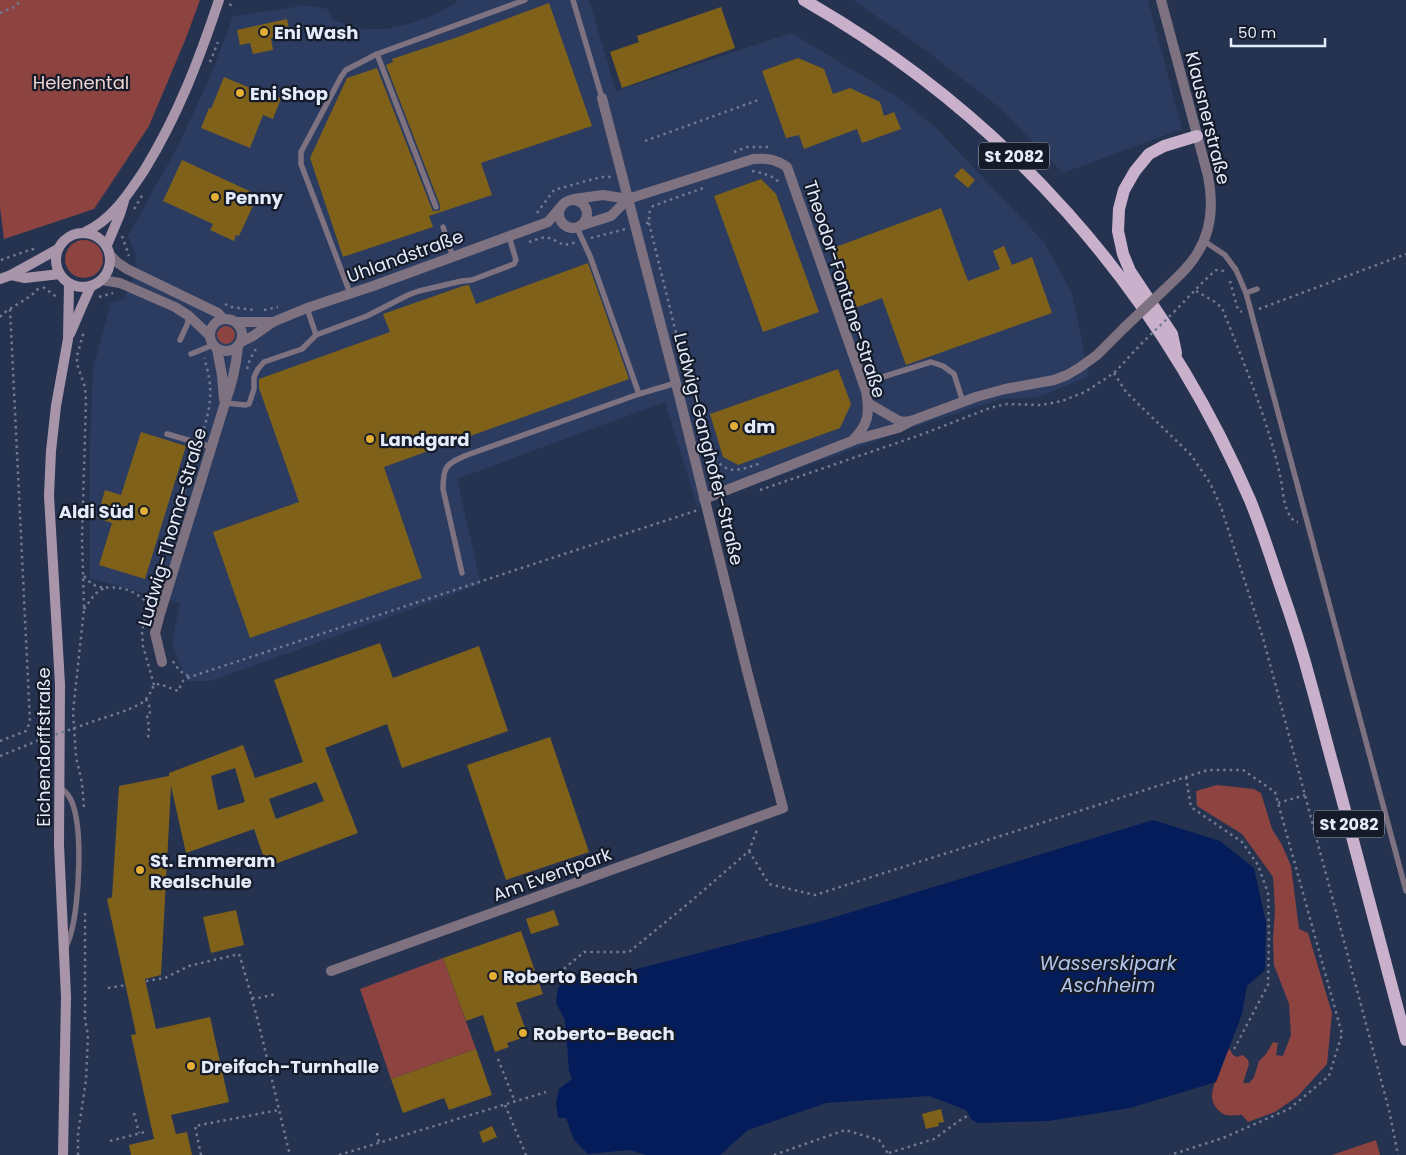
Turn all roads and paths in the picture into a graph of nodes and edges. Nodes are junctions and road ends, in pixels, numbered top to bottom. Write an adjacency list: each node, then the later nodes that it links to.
1 (22, 0): 7 (path)
2 (219, 0): 19 (street)
3 (525, 0): 8 (lane)
4 (574, 0): 9 (lane)
5 (804, 0): 74 (main road, St 2082)
6 (1161, 0): 11 (street, Klausnerstraße)
7 (0, 13)
8 (377, 54): 20 (lane); 50 (lane)
9 (602, 98): 14 (street, Ludwig-Ganghofer-Straße)
10 (761, 99): 12 (path)
11 (1201, 135): 31 (street, Klausnerstraße); 74 (main road)
12 (645, 141)
13 (751, 171): 15 (path)
14 (622, 177): 18 (street, Ludwig-Ganghofer-Straße); 22 (path)
15 (782, 185)
16 (711, 186): 24 (path)
17 (573, 199): 18 (street); 21 (street); 27 (street)
18 (628, 199): 25 (street, Ludwig-Ganghofer-Straße); 27 (street); 79 (street, Theodor-Fontane-Straße)
19 (124, 200): 28 (street); 32 (street)
20 (436, 207)
21 (559, 209): 23 (street); 27 (street)
22 (530, 217)
23 (548, 222): 27 (street); 29 (street, Uhlandstraße)
24 (649, 223): 25 (path); 67 (path)
25 (634, 226): 30 (path); 78 (street, Ludwig-Ganghofer-Straße)
26 (443, 227): 33 (lane)
27 (575, 227): 30 (lane)
28 (85, 232): 32 (street); 35 (street)
29 (509, 236): 34 (lane); 39 (street, Uhlandstraße)
30 (582, 240): 34 (path); 80 (lane)
31 (1204, 241): 51 (lane); 81 (street, Klausnerstraße, bridge)
32 (107, 245): 38 (street)
33 (449, 245): 37 (path); 39 (lane)
34 (512, 247): 64 (lane)
35 (58, 249): 40 (street); 41 (street)
36 (1406, 254): 57 (path)
37 (421, 255)
38 (111, 256): 44 (street); 60 (street, Uhlandstraße)
39 (452, 257): 50 (street, Uhlandstraße)
40 (60, 274): 42 (street); 46 (street)
41 (11, 275): 42 (street); 43 (street)
42 (40, 276): 55 (path)
43 (0, 279)
44 (102, 280): 45 (street); 47 (street)
45 (120, 283): 52 (path); 58 (street)
46 (69, 284): 47 (street); 65 (street, Eichendorffstraße)
47 (92, 286): 65 (street, Eichendorffstraße)
48 (1257, 289): 51 (lane)
49 (1195, 290): 57 (path); 75 (path, bridge); 93 (path)
50 (350, 293): 56 (street, Uhlandstraße)
51 (1246, 294): 57 (lane)
52 (94, 301)
53 (223, 303): 54 (path)
54 (278, 307)
55 (10, 308): 59 (path); 106 (path)
56 (307, 308): 62 (street, Uhlandstraße); 64 (lane)
57 (1252, 312): 93 (lane)
58 (189, 316): 66 (lane); 68 (street)
59 (0, 317)
60 (224, 319): 61 (street, Uhlandstraße); 68 (street)
61 (236, 322): 62 (street, Uhlandstraße); 69 (street)
62 (273, 322): 69 (street, Uhlandstraße)
63 (84, 330): 95 (path)
64 (316, 335): 82 (lane)
65 (68, 339): 109 (street, Eichendorffstraße)
66 (180, 340)
67 (677, 340)
68 (213, 344): 69 (street, Uhlandstraße); 71 (lane); 82 (street, Ludwig-Thoma-Straße)
69 (240, 344): 82 (street, Ludwig-Thoma-Straße)
70 (258, 346): 76 (path)
71 (201, 350): 72 (lane); 88 (path)
72 (191, 354)
73 (682, 357): 90 (path)
74 (1177, 360): 126 (main road, St 2082)
75 (1114, 373): 91 (path); 110 (path)
76 (244, 377)
77 (874, 380): 79 (lane); 81 (lane); 84 (path)
78 (676, 382): 80 (lane); 92 (street, Ludwig-Ganghofer-Straße)
79 (863, 383): 83 (street, Theodor-Fontane-Straße)
80 (639, 394): 94 (lane)
81 (963, 402): 85 (street)
82 (224, 403): 89 (street, Ludwig-Thoma-Straße)
83 (868, 403): 85 (street); 87 (street, Theodor-Fontane-Straße)
84 (890, 403)
85 (911, 421): 87 (street)
86 (167, 434): 88 (lane)
87 (852, 441): 92 (street)
88 (199, 443): 89 (lane); 97 (path)
89 (212, 447): 99 (street, Ludwig-Thoma-Straße)
90 (766, 462)
91 (760, 490)
92 (706, 503): 102 (path); 112 (street, Ludwig-Ganghofer-Straße)
93 (1307, 522): 116 (lane)
94 (462, 573)
95 (84, 575): 96 (path); 98 (path)
96 (104, 588): 97 (path); 98 (path)
97 (148, 603): 99 (path); 103 (path)
98 (84, 609): 113 (path)
99 (160, 614): 101 (street, Ludwig-Thoma-Straße)
100 (172, 659): 102 (path)
101 (162, 662)
102 (190, 677): 103 (path)
103 (154, 685): 104 (path)
104 (146, 699): 105 (path); 107 (path, bridge)
105 (148, 740)
106 (0, 741)
107 (0, 756)
108 (1186, 777): 111 (path); 115 (path); 127 (path)
109 (59, 787): 118 (street, Eichendorffstraße); 118 (lane)
110 (1306, 795): 111 (path); 149 (path)
111 (1278, 803): 148 (path)
112 (784, 808): 114 (street, Am Eventpark)
113 (84, 814)
114 (762, 817): 115 (path); 119 (street, Am Eventpark)
115 (749, 851): 120 (path)
116 (1406, 891)
117 (85, 908): 142 (path)
118 (64, 952): 141 (street, Eichendorffstraße)
119 (331, 971)
120 (559, 973)
121 (146, 982): 125 (path)
122 (126, 985): 123 (path)
123 (108, 988)
124 (276, 994): 125 (path)
125 (252, 998): 132 (path)
126 (1406, 1040)
127 (1233, 1051)
128 (498, 1059): 130 (path)
129 (546, 1092): 130 (path)
130 (515, 1102): 131 (path)
131 (505, 1105): 139 (path); 146 (path)
132 (279, 1110): 143 (path); 144 (path)
133 (134, 1113): 137 (path)
134 (968, 1116): 140 (path)
135 (145, 1132): 137 (path)
136 (377, 1133): 139 (path)
137 (139, 1134): 138 (path)
138 (110, 1141)
139 (379, 1142): 145 (path)
140 (889, 1154): 147 (path)
141 (63, 1155)
142 (78, 1155)
143 (201, 1155)
144 (290, 1155)
145 (339, 1155)
146 (526, 1155)
147 (774, 1155)
148 (1170, 1155)
149 (1398, 1155)

